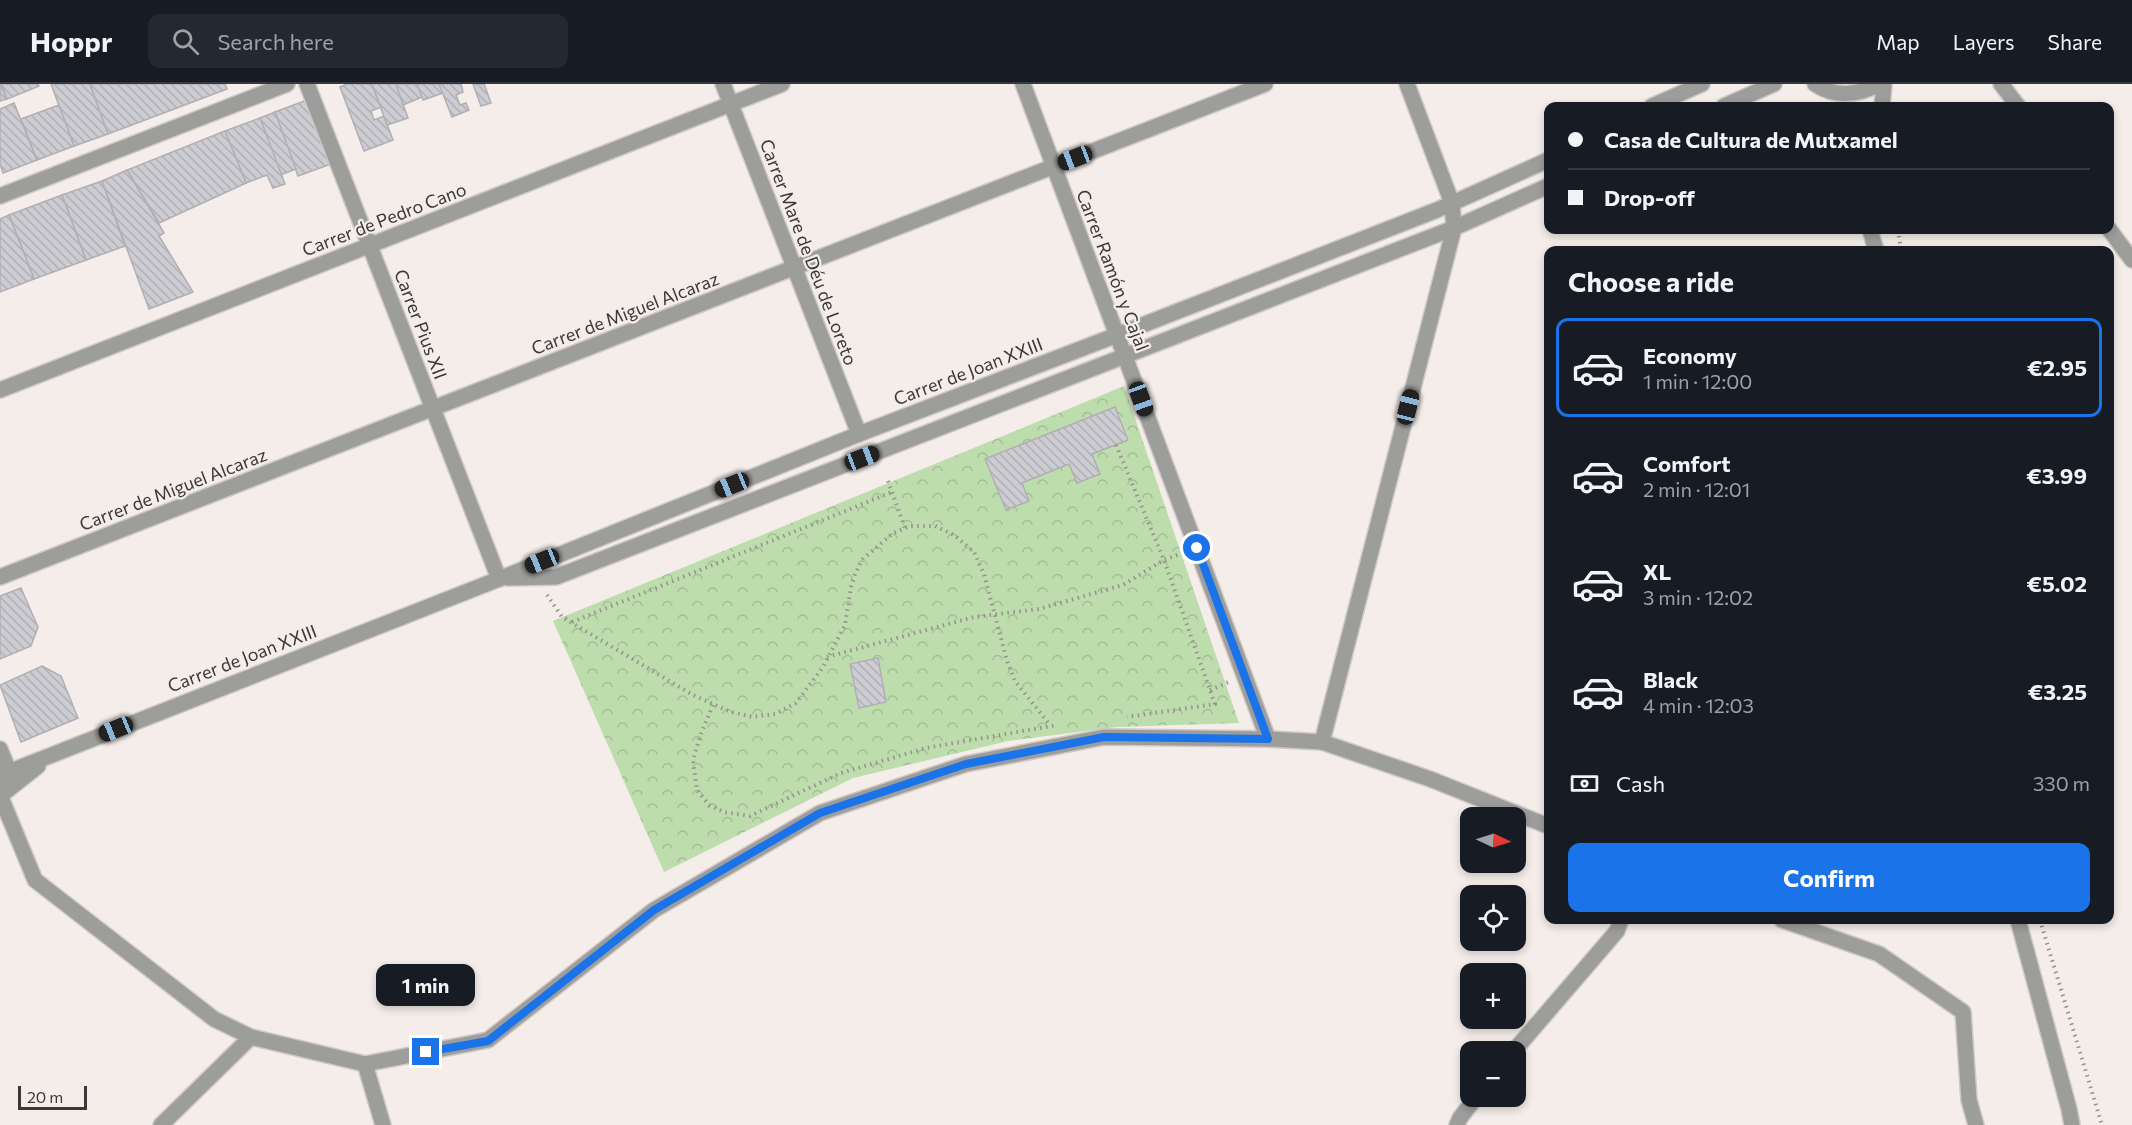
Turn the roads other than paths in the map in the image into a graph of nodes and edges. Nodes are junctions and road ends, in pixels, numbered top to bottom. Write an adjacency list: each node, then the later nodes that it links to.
1 (287, 84): 23 (street)
2 (307, 84): 27 (street, Carrer Pius XII)
3 (723, 84): 19 (street, Carrer Mare de Déu de Loreto)
4 (782, 84): 19 (street, Carrer de Pedro Cano)
5 (1023, 84): 21 (street, Carrer Ramón y Cajal)
6 (1265, 84): 21 (street, Carrer de Miguel Alcaraz)
7 (1407, 84): 24 (street)
8 (1702, 84): 14 (street)
9 (1774, 84): 15 (street)
10 (1879, 84): 13 (street)
11 (1884, 84): 17 (street)
12 (2001, 84): 18 (street)
13 (1820, 87): 16 (street)
14 (1661, 102)
15 (1734, 102)
16 (1828, 102)
17 (1882, 102)
18 (2015, 102)
19 (731, 104): 27 (street, Carrer de Pedro Cano); 29 (street, Carrer Mare de Déu de Loreto)
20 (1544, 162): 24 (street, Carrer de Joan XXIII)
21 (1054, 166): 29 (street, Carrer de Miguel Alcaraz); 30 (street, Carrer Ramón y Cajal)
22 (1544, 188): 25 (street, Carrer de Joan XXIII)
23 (0, 196)
24 (1452, 203): 25 (street); 30 (street, Carrer de Joan XXIII)
25 (1454, 228): 31 (street, Carrer de Joan XXIII); 38 (street)
26 (2113, 234): 28 (street)
27 (370, 245): 32 (street, Carrer de Pedro Cano); 33 (street, Carrer Pius XII)
28 (2132, 260)
29 (795, 267): 33 (street, Carrer de Miguel Alcaraz); 34 (street, Carrer Mare de Déu de Loreto)
30 (1117, 336): 31 (street, Carrer Ramón y Cajal); 34 (street, Carrer de Joan XXIII)
31 (1125, 357): 36 (street, Carrer de Joan XXIII); 37 (street, Carrer Ramón y Cajal)
32 (0, 390)
33 (433, 408): 35 (street, Carrer de Miguel Alcaraz); 36 (street, Carrer Pius XII)
34 (859, 434): 36 (street, Carrer de Joan XXIII)
35 (0, 577)
36 (499, 579): 40 (street, Carrer de Joan XXIII)
37 (1268, 739): 38 (street); 49 (street)
38 (1322, 742): 43 (street)
39 (0, 749): 41 (street)
40 (52, 754): 41 (street, Carrer de Joan XXIII); 42 (street)
41 (5, 773): 42 (street)
42 (0, 796): 47 (street)
43 (1544, 824)
44 (1620, 924): 48 (street)
45 (1793, 924): 55 (street)
46 (2019, 924): 51 (street)
47 (250, 1037): 49 (street); 52 (street)
48 (1522, 1041)
49 (365, 1064): 53 (street)
50 (1469, 1107): 54 (street)
51 (2069, 1109): 56 (street); 57 (street)
52 (161, 1125)
53 (383, 1125)
54 (1457, 1125)
55 (1976, 1125)
56 (2072, 1125)
57 (2077, 1125)

